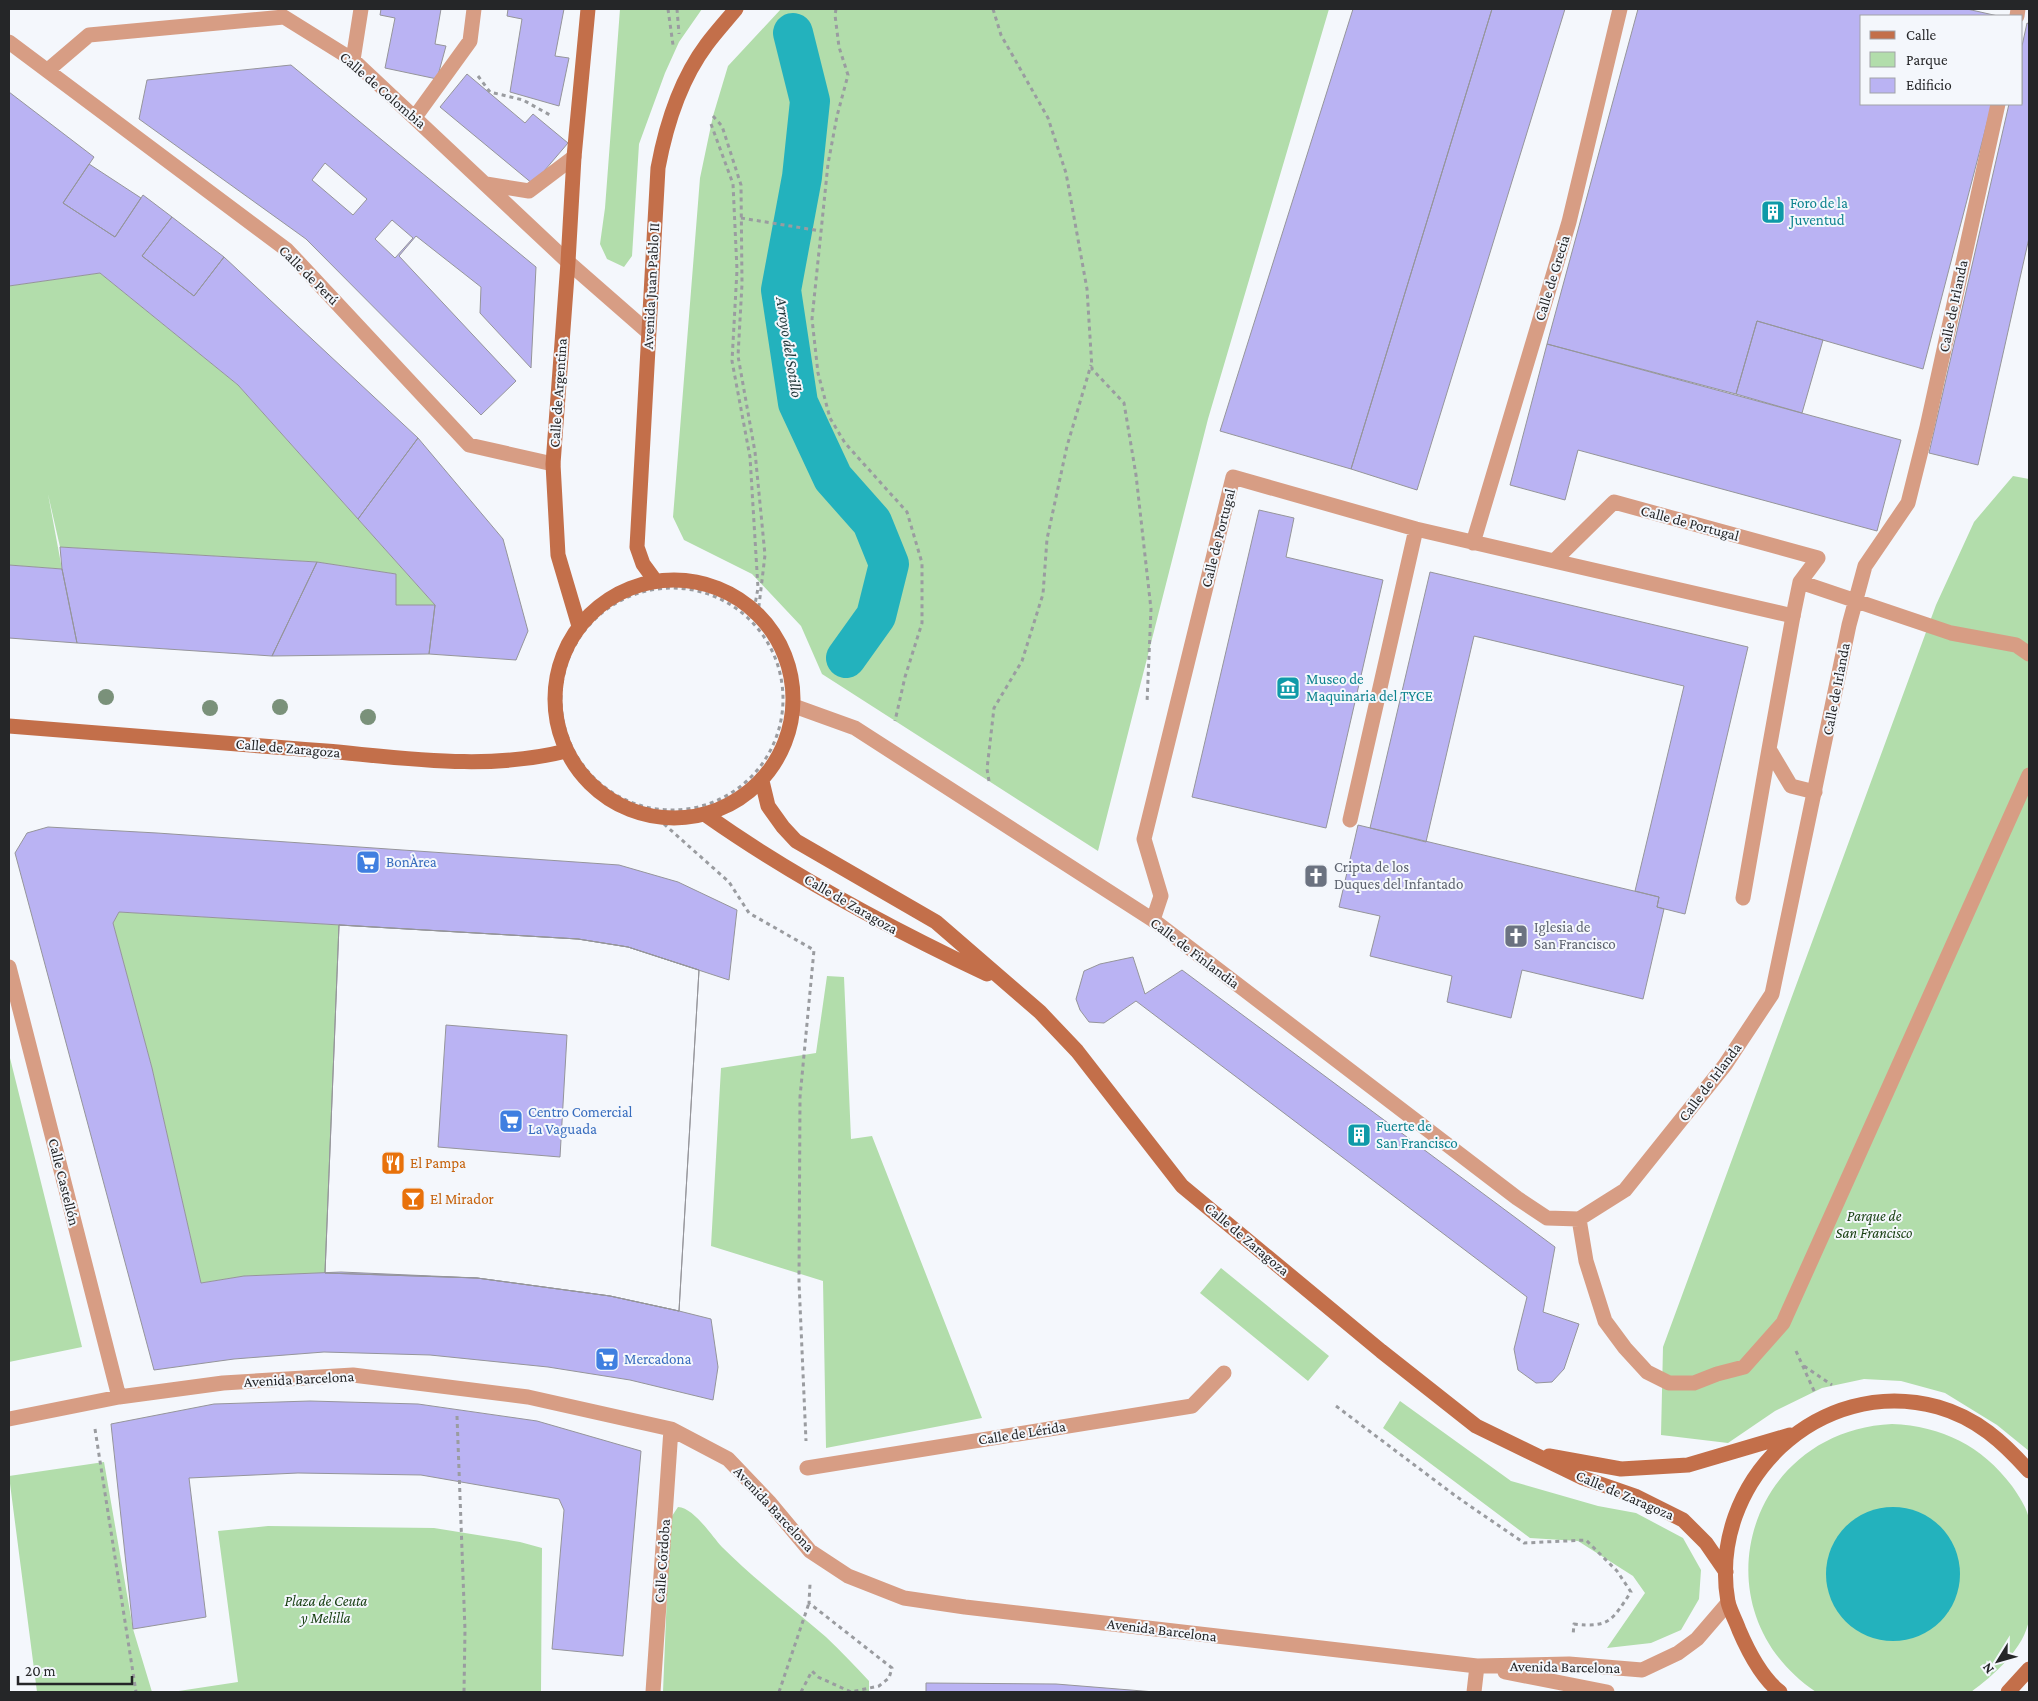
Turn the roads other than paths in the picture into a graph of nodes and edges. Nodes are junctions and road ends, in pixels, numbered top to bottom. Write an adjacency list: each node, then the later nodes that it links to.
1 (361, 9): 7 (street)
2 (474, 9): 10 (street)
3 (588, 9): 11 (street, Calle de Argentina)
4 (736, 9): 14 (street, Avenida Juan Pablo II)
5 (1620, 9): 17 (street, Calle de Grecia)
6 (9, 42): 8 (street, Calle de Perú)
7 (353, 60): 8 (street, Calle de Colombia); 10 (street, Calle de Colombia)
8 (48, 70): 15 (street, Calle de Perú)
9 (1998, 105): 21 (street, Calle de Irlanda)
10 (415, 117): 12 (street, Calle de Colombia)
11 (574, 157): 12 (street); 13 (street, Calle de Argentina)
12 (486, 184): 13 (street, Calle de Colombia)
13 (568, 262): 14 (street, Calle de Colombia); 15 (street, Calle de Argentina)
14 (648, 332): 19 (street, Avenida Juan Pablo II)
15 (553, 464): 23 (street, Calle de Argentina)
16 (1416, 529): 17 (street, Calle de Portugal); 33 (street); 35 (street, Calle de Portugal)
17 (1473, 544): 18 (street, Calle de Portugal)
18 (1554, 561): 20 (street, Calle de Portugal); 22 (street, Calle de Portugal)
19 (654, 579): 23 (street); 25 (street)
20 (1800, 582): 21 (street); 22 (street, Calle de Portugal)
21 (1856, 601): 24 (street); 31 (street, Calle de Irlanda)
22 (1793, 616): 27 (street)
23 (579, 626): 28 (street)
24 (2029, 654)
25 (794, 706): 30 (street); 35 (street, Calle de Finlandia)
26 (9, 726): 28 (street, Calle de Zaragoza)
27 (1769, 749): 31 (street); 34 (street)
28 (566, 751): 32 (street)
29 (2029, 774): 38 (street)
30 (762, 781): 32 (street); 37 (street, Calle de Zaragoza)
31 (1815, 792): 38 (street, Calle de Irlanda)
32 (706, 815): 37 (street, Calle de Zaragoza)
33 (1350, 820)
34 (1743, 898)
35 (1153, 920): 38 (street, Calle de Finlandia)
36 (9, 968): 40 (street, Calle Castellón)
37 (1002, 981): 44 (street, Calle de Zaragoza)
38 (1579, 1219)
39 (1224, 1373): 45 (street, Calle de Lérida)
40 (119, 1397): 41 (street, Avenida Barcelona); 42 (street, Avenida Barcelona)
41 (9, 1419)
42 (671, 1429): 49 (street, Avenida Barcelona); 51 (street, Calle Córdoba)
43 (1794, 1434): 44 (street, Calle de Zaragoza); 46 (street); 47 (street)
44 (1533, 1453): 47 (street, Calle de Zaragoza)
45 (807, 1468)
46 (2029, 1471)
47 (1726, 1572): 48 (street)
48 (1728, 1603): 49 (street, Avenida Barcelona); 54 (street)
49 (1477, 1666): 52 (street); 53 (street)
50 (2027, 1673): 55 (street); 56 (street)
51 (653, 1692)
52 (1474, 1692)
53 (1607, 1692)
54 (1780, 1692)
55 (2008, 1692)
56 (2020, 1692)

